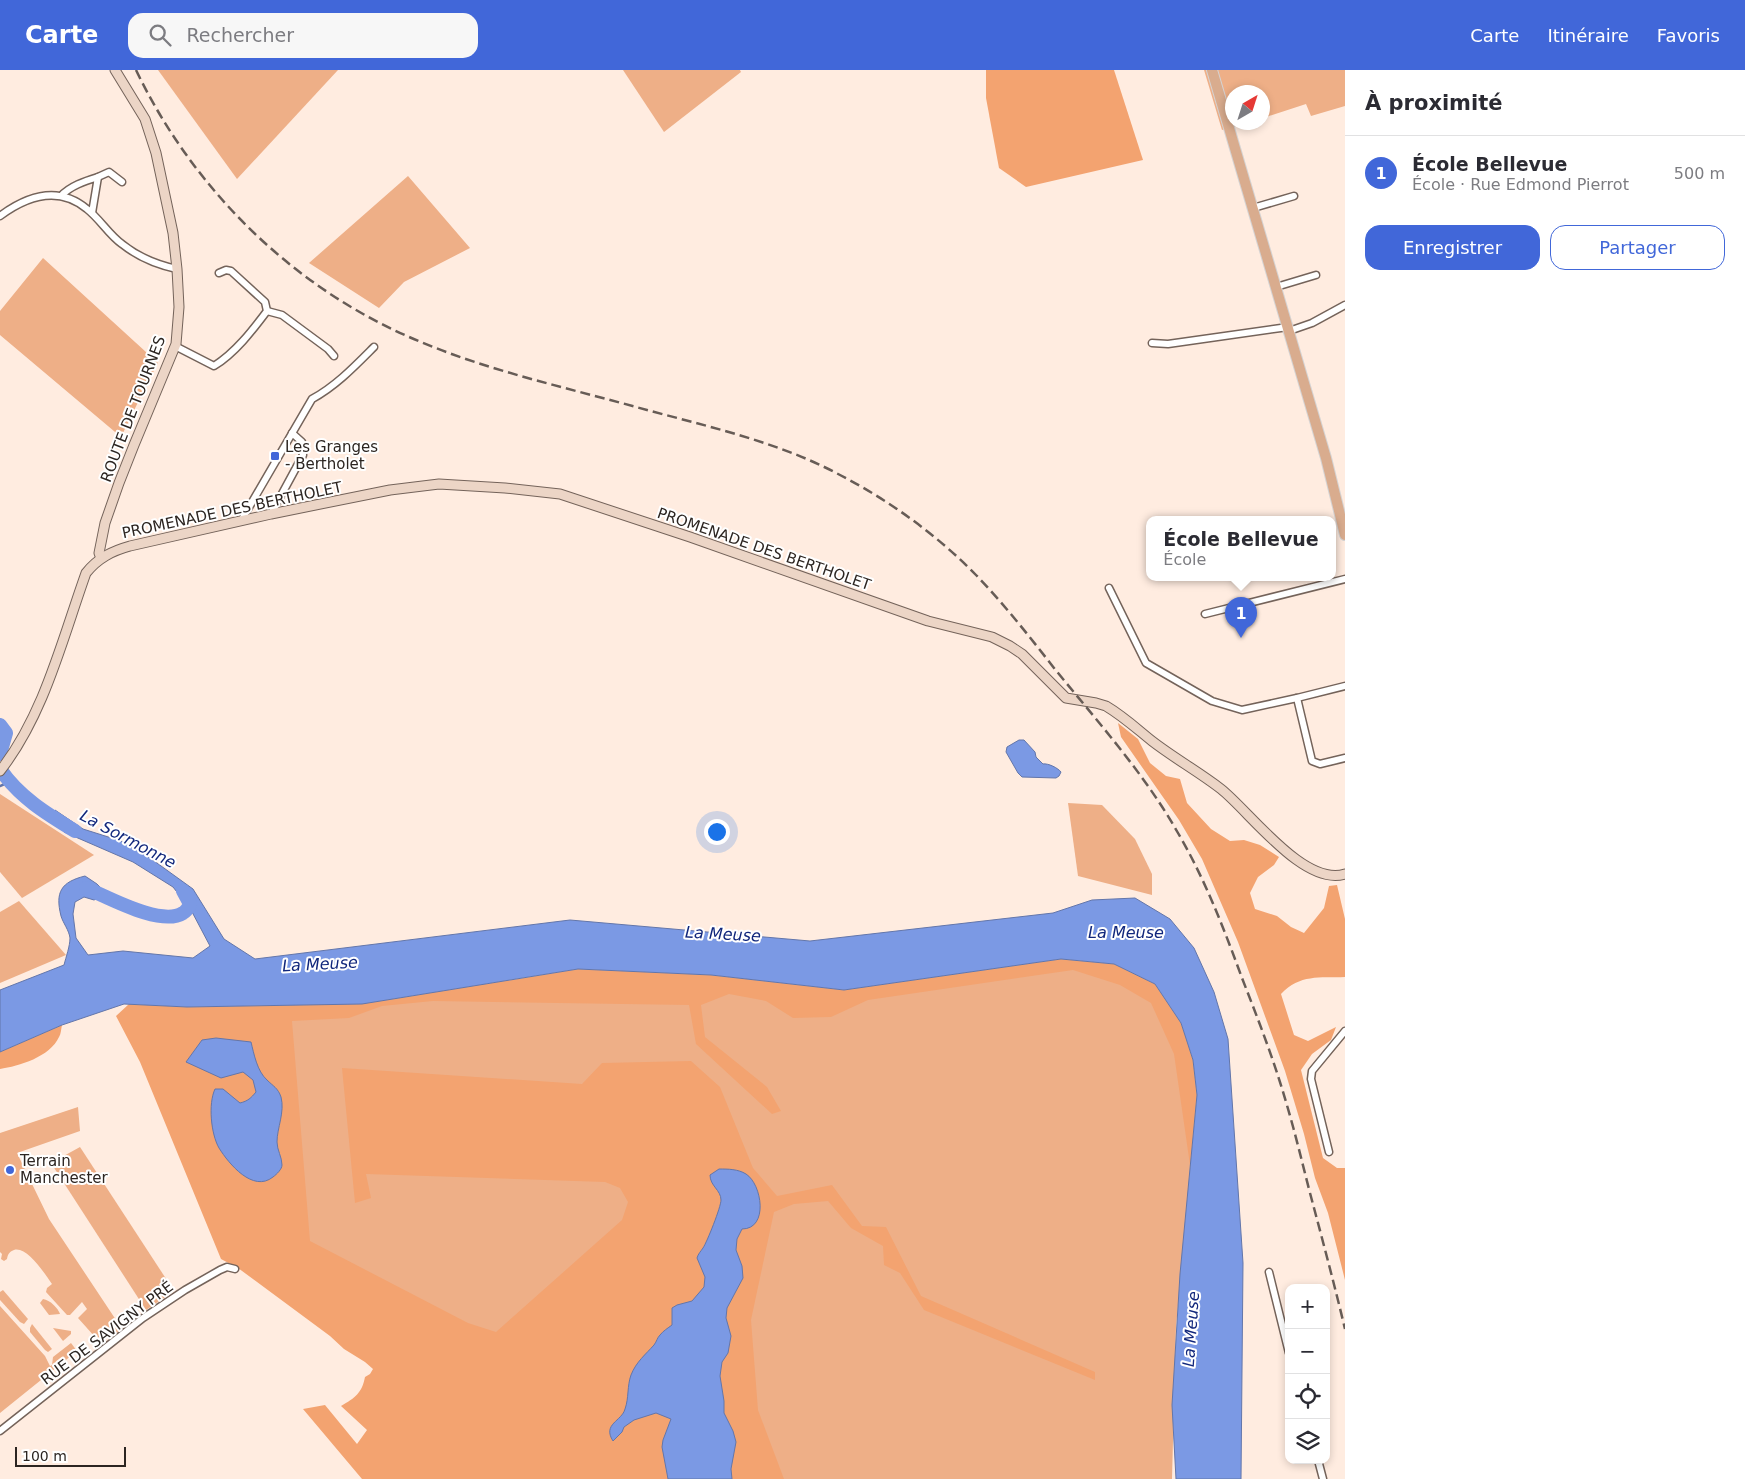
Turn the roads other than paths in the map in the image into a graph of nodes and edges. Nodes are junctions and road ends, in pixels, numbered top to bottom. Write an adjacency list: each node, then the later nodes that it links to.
1 (116, 70): 10 (street, ROUTE DE TOURNES)
2 (1212, 70): 7 (main road)
3 (98, 177): 4 (street); 5 (street); 8 (street)
4 (122, 182)
5 (61, 196): 8 (street); 9 (street)
6 (1294, 196): 7 (street)
7 (1253, 208): 13 (main road)
8 (92, 213): 10 (street)
9 (0, 216)
10 (177, 269): 18 (street, ROUTE DE TOURNES)
11 (219, 273): 15 (street)
12 (1316, 275): 13 (street)
13 (1276, 287): 16 (main road)
14 (1345, 305): 16 (street)
15 (268, 311): 18 (street); 20 (street)
16 (1289, 329): 17 (street); 24 (main road)
17 (1152, 342)
18 (175, 346): 25 (street, ROUTE DE TOURNES)
19 (374, 347): 21 (street)
20 (334, 356)
21 (292, 433): 22 (street); 23 (street)
22 (271, 514): 23 (street, PROMENADE DES BERTHOLET); 33 (street, PROMENADE DES BERTHOLET)
23 (241, 520): 25 (street, PROMENADE DES BERTHOLET)
24 (1345, 535)
25 (100, 558): 32 (street)
26 (1345, 579): 28 (street)
27 (1109, 588): 30 (street)
28 (1205, 614)
29 (1345, 686): 30 (street)
30 (1297, 698): 31 (street)
31 (1345, 758)
32 (0, 771)
33 (1345, 874)
34 (1345, 1031): 35 (street)
35 (1329, 1152)
36 (235, 1269): 39 (street, RUE DE SAVIGNY PRÉ)
37 (1269, 1272): 38 (street)
38 (1285, 1337)
39 (0, 1431)
40 (1319, 1464): 41 (street)
41 (1323, 1479)

